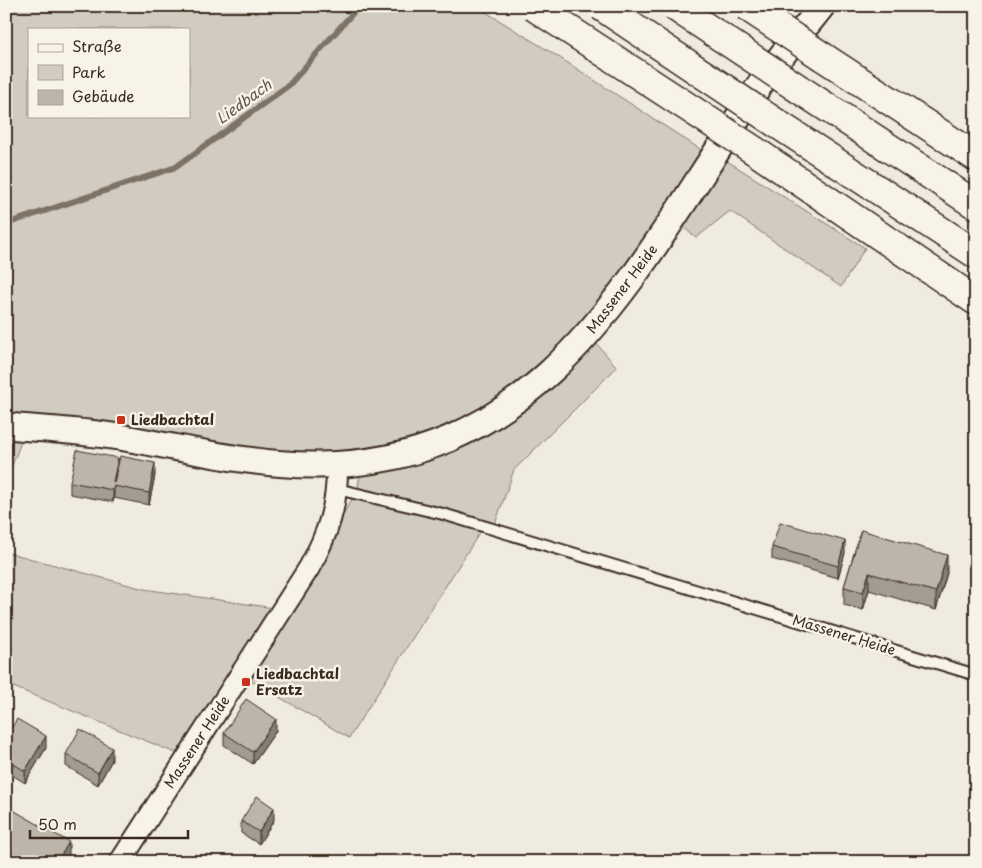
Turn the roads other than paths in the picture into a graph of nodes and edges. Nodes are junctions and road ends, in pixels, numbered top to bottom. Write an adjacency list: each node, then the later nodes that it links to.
1 (533, 6): 9 (highway, bridge)
2 (601, 6): 8 (highway, bridge)
3 (674, 6): 7 (highway, bridge)
4 (746, 6): 6 (highway, bridge)
5 (822, 6): 11 (street, Massener Heide)
6 (976, 157)
7 (976, 205)
8 (976, 254)
9 (976, 301)
10 (6, 426): 11 (street, Massener Heide)
11 (337, 476): 12 (lane, Massener Heide); 13 (street, Massener Heide)
12 (976, 675)
13 (120, 862)

